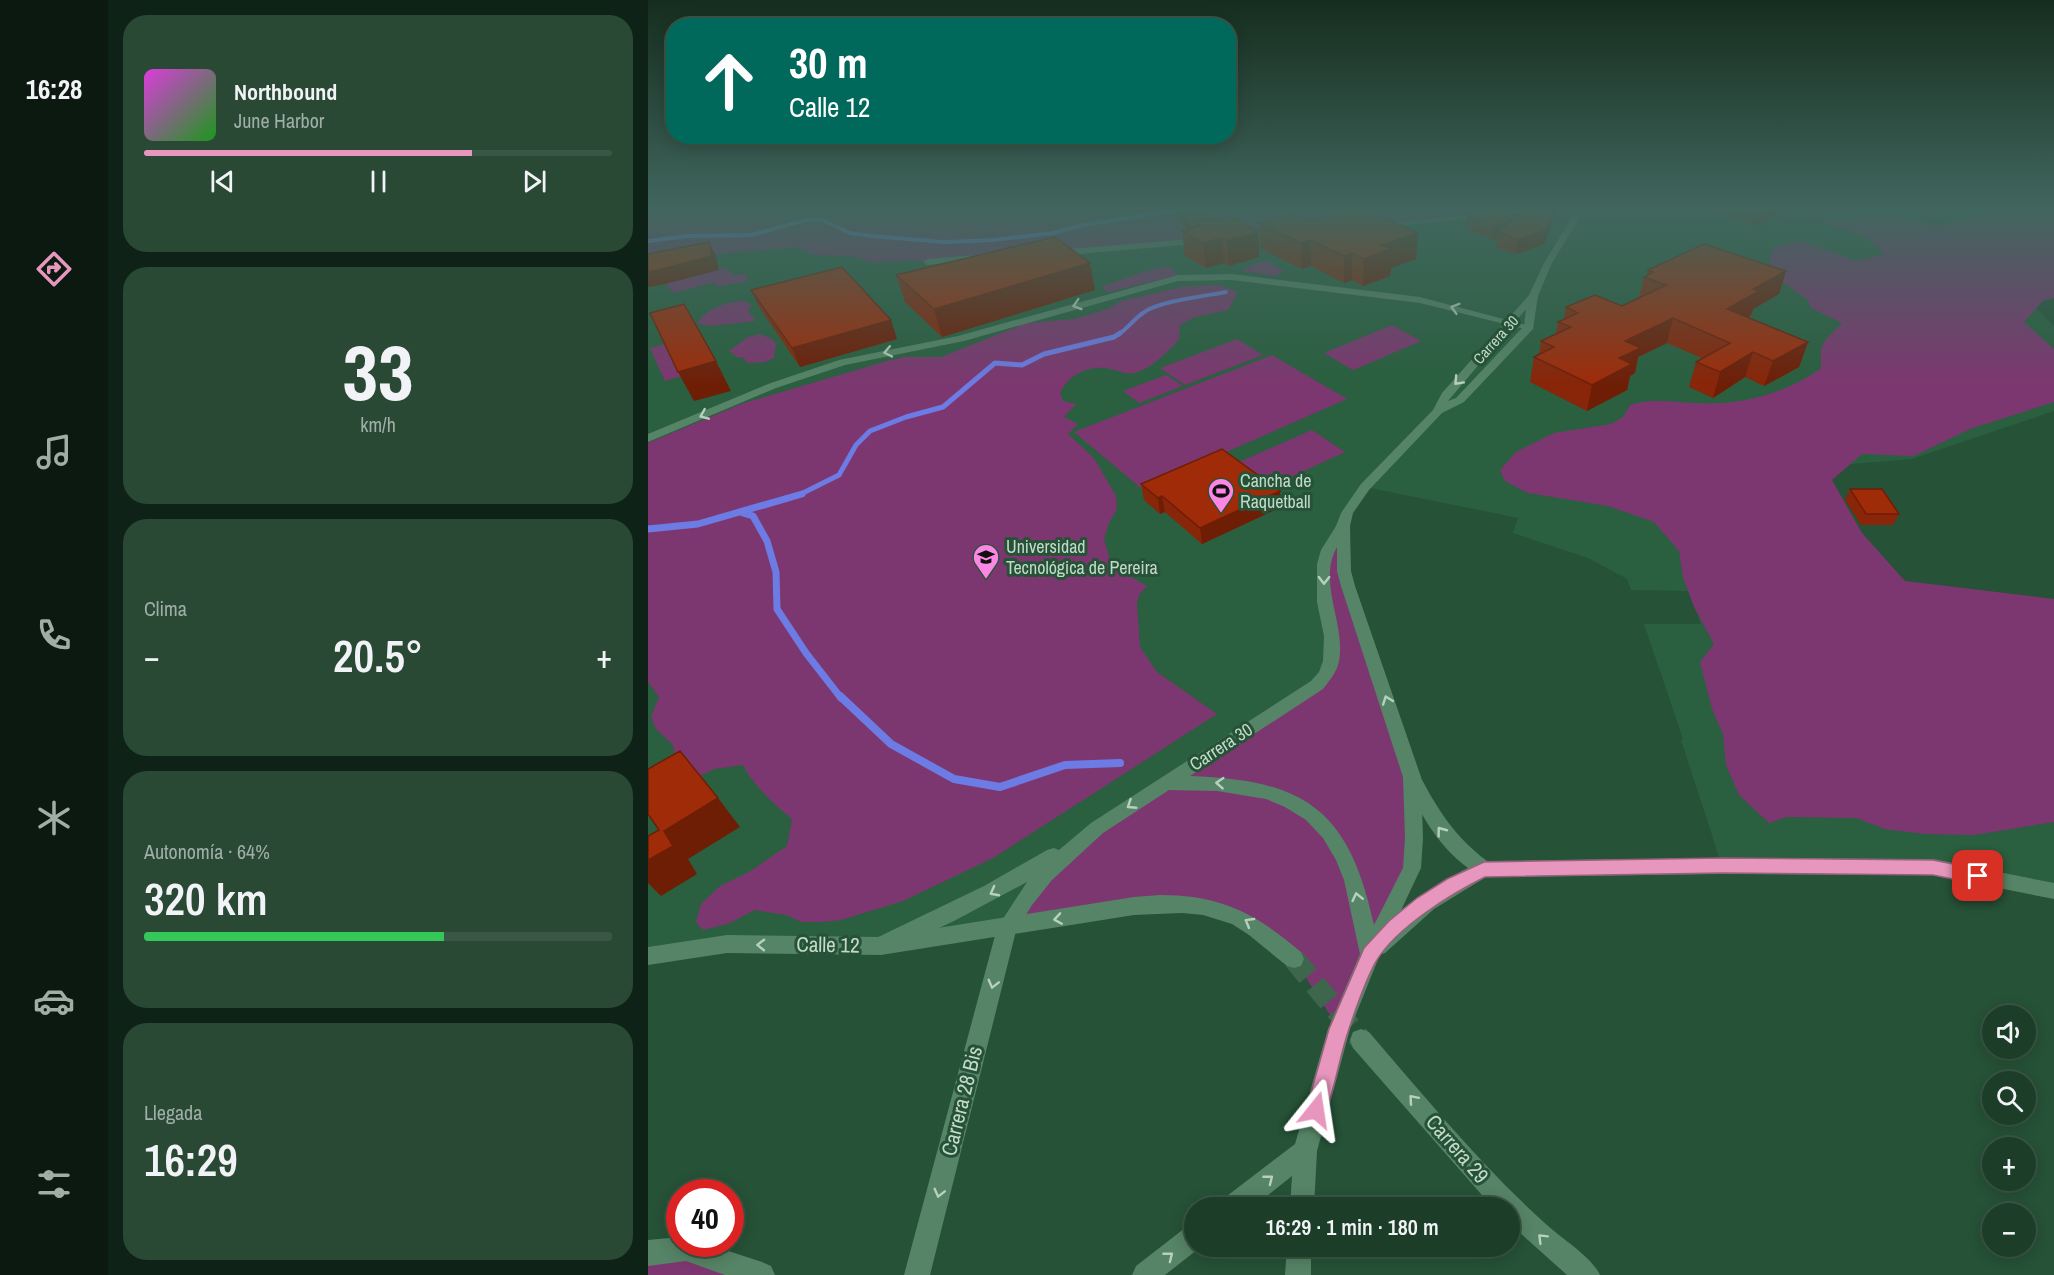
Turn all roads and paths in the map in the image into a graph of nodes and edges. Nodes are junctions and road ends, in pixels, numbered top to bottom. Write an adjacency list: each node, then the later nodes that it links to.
1 (1546, 266): 2 (street, Carrera 30)
2 (1533, 296): 3 (street, Carrera 30); 4 (street, Carrera 30)
3 (1511, 324): 4 (street); 5 (street, Carrera 30, one-way to 5); 6 (street, one-way to 6)
4 (1530, 327): 5 (street, Carrera 30)
5 (1438, 411): 7 (street, Carrera 30)
6 (648, 438)
7 (1343, 526): 8 (street, Carrera 30, one-way to 7); 9 (street, Carrera 30, one-way to 9)
8 (1412, 777): 11 (street, one-way to 8); 15 (street, Carrera 30)
9 (1166, 783): 10 (street, Carrera 30, one-way to 10); 15 (street, one-way to 9)
10 (1097, 828): 13 (street, Carrera 30); 14 (street, one-way to 14)
11 (1484, 869): 12 (street); 15 (street)
12 (2054, 891)
13 (1007, 928): 14 (street, Calle 12); 17 (street, one-way to 13); 26 (street, Carrera 28 Bis, one-way to 26)
14 (880, 946): 16 (street, Calle 12, one-way to 16)
15 (1370, 954): 19 (street)
16 (648, 956)
17 (1294, 959)
18 (1361, 1040): 29 (street, Carrera 29, one-way to 18)
19 (1305, 1151): 20 (street, one-way to 19); 21 (street)
20 (1246, 1197)
21 (1303, 1197)
22 (1184, 1245): 27 (street, one-way to 22)
23 (648, 1253): 25 (street)
24 (1299, 1257): 28 (street)
25 (762, 1275)
26 (917, 1275)
27 (1144, 1275)
28 (1298, 1275)
29 (1587, 1275)

